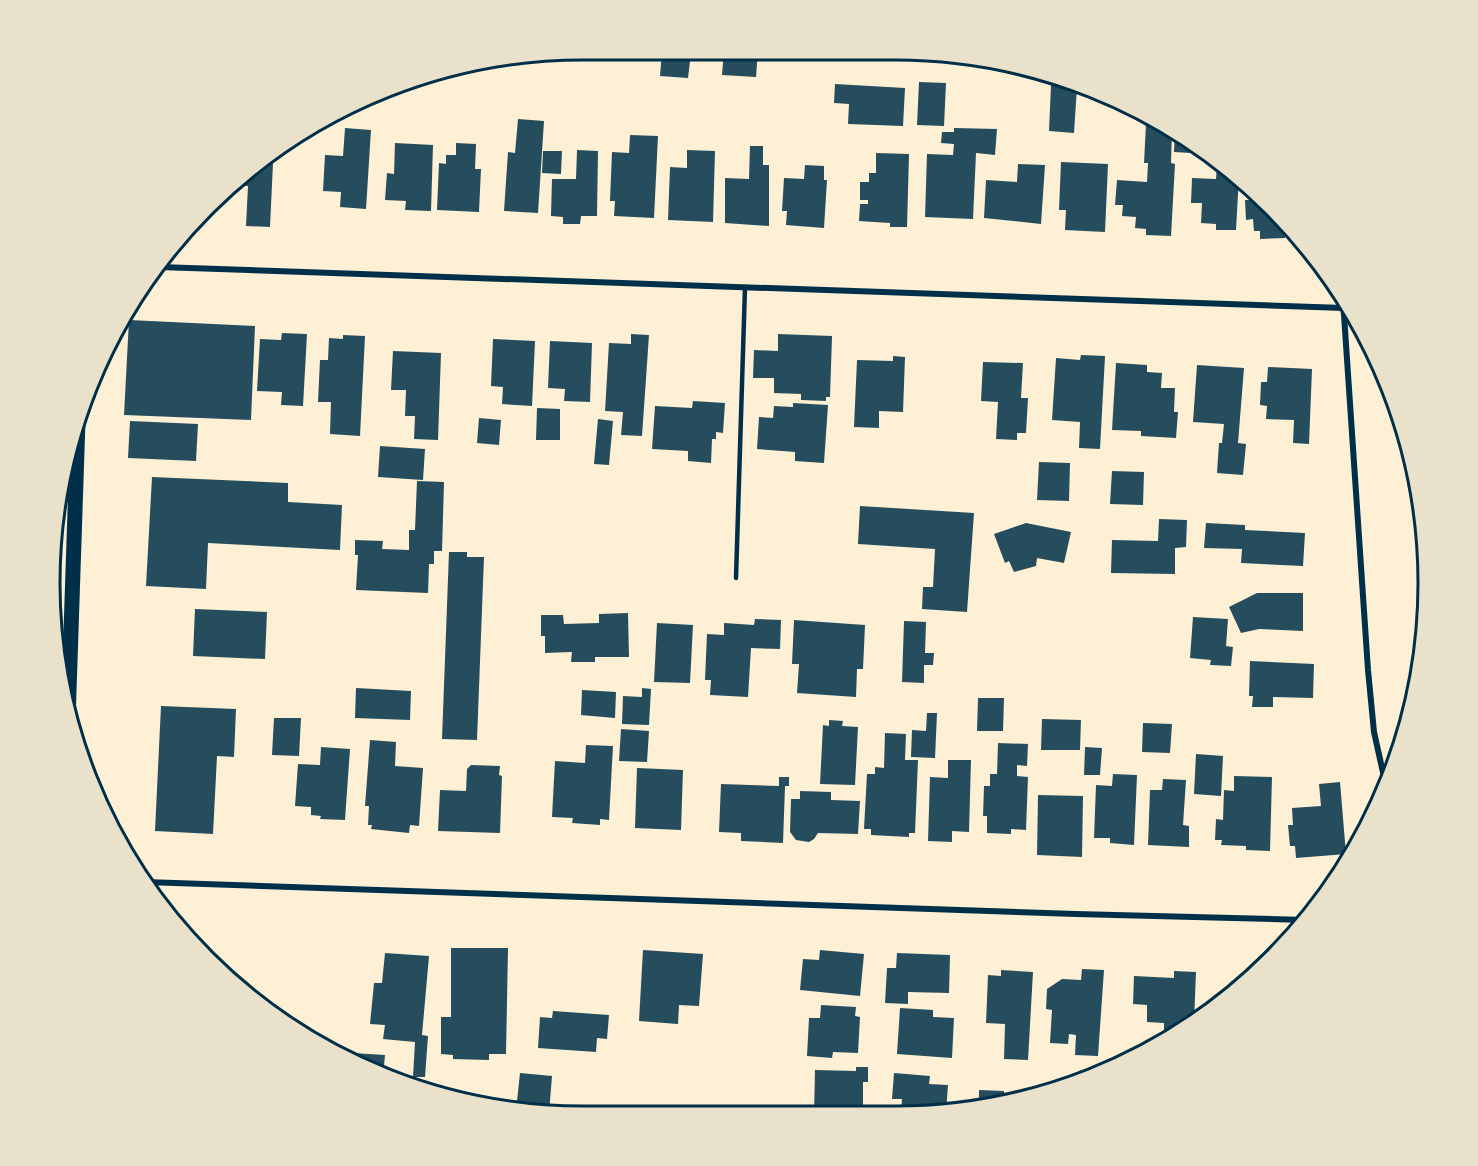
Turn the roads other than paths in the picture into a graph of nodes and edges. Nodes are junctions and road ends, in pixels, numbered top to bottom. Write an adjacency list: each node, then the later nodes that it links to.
1 (166, 267): 2 (street)
2 (745, 287): 3 (street); 6 (lane)
3 (1340, 308)
4 (1345, 316): 8 (street)
5 (77, 452): 7 (main road)
6 (736, 578)
7 (69, 681)
8 (1383, 771)
9 (154, 882): 10 (street)
10 (1295, 920)

